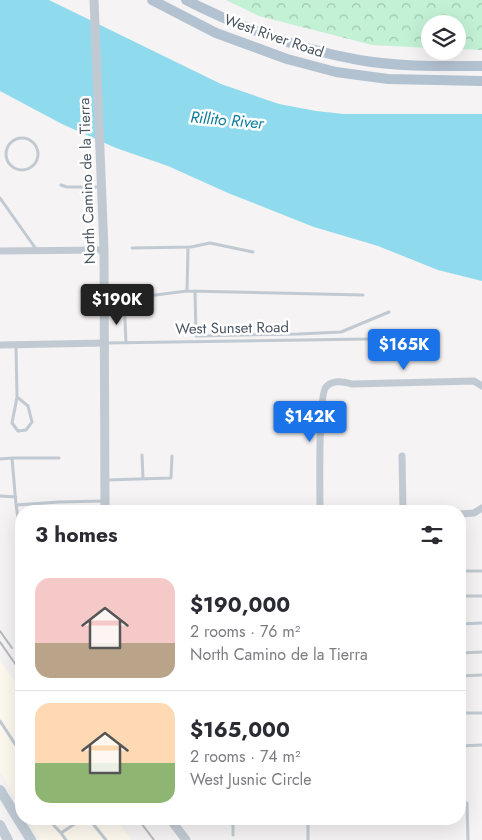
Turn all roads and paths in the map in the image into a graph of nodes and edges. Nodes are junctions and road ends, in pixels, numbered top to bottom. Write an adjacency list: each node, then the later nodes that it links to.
1 (94, 0): 10 (street, North Camino de la Tierra)
2 (152, 0): 6 (main road, West River Road)
3 (186, 0): 4 (main road, West River Road)
4 (340, 56): 5 (main road, West River Road); 6 (main road)
5 (482, 66)
6 (336, 72): 7 (main road, West River Road)
7 (482, 82)
8 (10, 143): 8 (lane)
9 (61, 185): 10 (lane)
10 (102, 188): 14 (street, North Camino de la Tierra)
11 (0, 198): 15 (lane)
12 (188, 247): 13 (lane); 17 (lane); 18 (lane)
13 (132, 248)
14 (104, 250): 15 (street); 23 (street, North Camino de la Tierra)
15 (37, 251): 16 (street)
16 (0, 252)
17 (253, 252)
18 (187, 290): 19 (lane); 24 (lane)
19 (195, 291): 20 (lane); 21 (lane)
20 (363, 295)
21 (389, 312)
22 (434, 338): 24 (lane, West Sunset Road)
23 (105, 343): 24 (lane, West Sunset Road); 25 (street, West Sunset Road); 36 (street, North Camino de la Tierra)
24 (126, 343)
25 (16, 344): 26 (street, West Sunset Road); 28 (lane)
26 (0, 345)
27 (482, 384): 42 (street)
28 (17, 397): 28 (lane)
29 (142, 455): 35 (lane)
30 (172, 456): 35 (lane)
31 (402, 456): 43 (street)
32 (12, 458): 33 (lane); 34 (lane); 38 (lane)
33 (59, 458)
34 (0, 459)
35 (143, 479): 36 (lane)
36 (105, 480): 39 (street, North Camino de la Tierra)
37 (0, 496): 38 (lane)
38 (16, 496): 40 (lane)
39 (105, 501): 40 (lane); 41 (street, North Camino de la Tierra)
40 (16, 505)
41 (105, 505)
42 (320, 505)
43 (403, 505)
44 (481, 510): 45 (street)
45 (466, 514)
46 (466, 571): 47 (lane)
47 (482, 571)
48 (466, 596): 49 (lane)
49 (482, 596)
50 (482, 623): 51 (lane)
51 (466, 624)
52 (482, 652): 53 (lane)
53 (466, 653)
54 (482, 675): 55 (lane)
55 (466, 676)
56 (466, 713): 57 (lane)
57 (482, 713)
58 (0, 721): 59 (lane)
59 (15, 744)
60 (482, 745): 61 (lane)
61 (466, 746)
62 (0, 790): 64 (main road)
63 (466, 802): 81 (lane)
64 (15, 810)
65 (0, 825): 75 (main road)
66 (24, 825): 76 (main road)
67 (54, 825): 73 (lane)
68 (73, 825): 73 (lane)
69 (94, 825): 78 (lane)
70 (175, 825): 79 (street)
71 (233, 825): 74 (lane)
72 (308, 825): 80 (lane)
73 (61, 833): 77 (lane)
74 (233, 835)
75 (8, 840)
76 (31, 840)
77 (66, 840)
78 (106, 840)
79 (186, 840)
80 (308, 840)
81 (468, 840)

